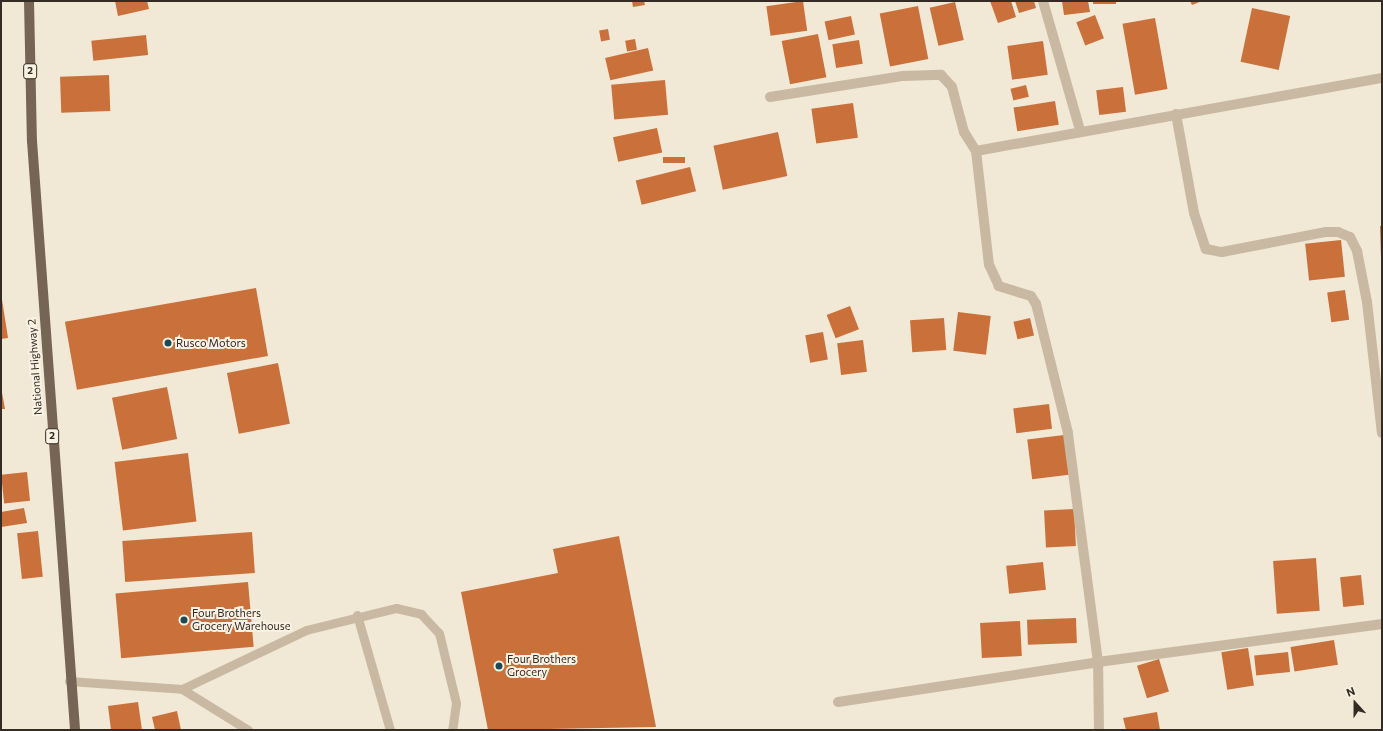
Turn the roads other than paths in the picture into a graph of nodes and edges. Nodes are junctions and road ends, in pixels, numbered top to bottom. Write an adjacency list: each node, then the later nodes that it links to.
1 (29, 1): 12 (main road, National Highway 2 / 2)
2 (1043, 1): 6 (street)
3 (1382, 78): 5 (street)
4 (770, 97): 7 (street)
5 (1176, 114): 6 (street); 8 (street)
6 (1080, 130): 7 (street)
7 (976, 151): 11 (street)
8 (1382, 432)
9 (357, 615): 13 (lane); 17 (lane); 18 (lane)
10 (1382, 624): 11 (street)
11 (1098, 662): 14 (street); 19 (street)
12 (69, 681): 13 (lane); 15 (main road, National Highway 2 / 2)
13 (182, 689): 16 (lane)
14 (838, 702)
15 (75, 730)
16 (248, 730)
17 (390, 730)
18 (452, 730)
19 (1100, 730)

